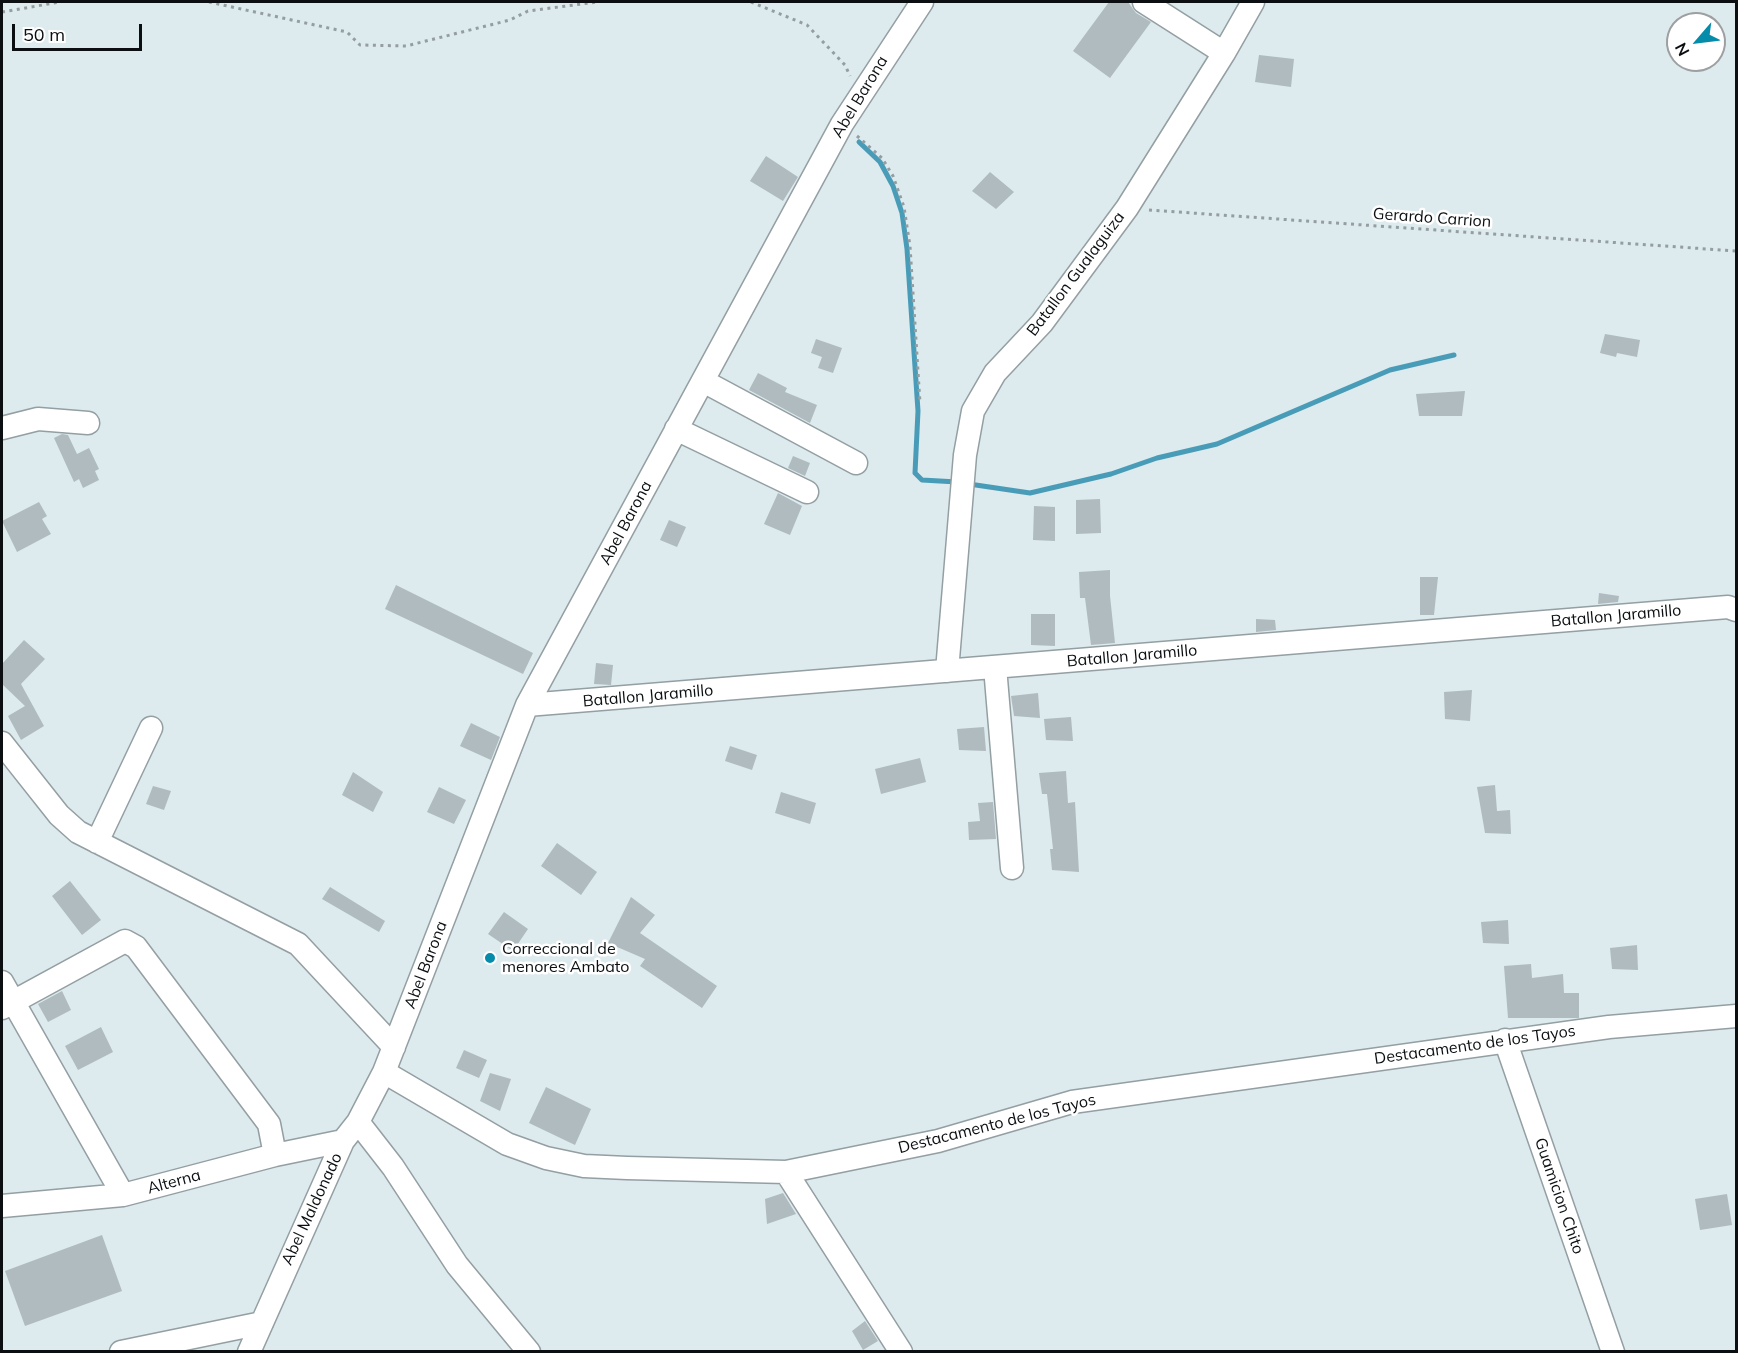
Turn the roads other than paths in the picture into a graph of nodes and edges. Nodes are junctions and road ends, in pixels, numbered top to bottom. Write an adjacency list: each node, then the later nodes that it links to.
1 (922, 2): 5 (street, Abel Barona)
2 (1144, 2): 4 (street)
3 (1253, 2): 4 (street, Batallon Gualaguiza)
4 (1224, 53): 13 (street, Batallon Gualaguiza)
5 (705, 382): 8 (street, Abel Barona); 9 (street)
6 (88, 423): 7 (street)
7 (2, 428)
8 (676, 429): 10 (street); 14 (street, Abel Barona)
9 (856, 463)
10 (807, 492)
11 (1737, 610): 12 (street, Batallon Jaramillo)
12 (995, 667): 13 (street, Batallon Jaramillo); 18 (street)
13 (947, 671): 14 (street, Batallon Jaramillo)
14 (527, 705): 23 (street, Abel Barona)
15 (152, 728): 17 (street)
16 (2, 743): 17 (street)
17 (97, 842): 23 (street)
18 (1012, 868)
19 (2, 982): 20 (street)
20 (7, 1005): 27 (street); 29 (street)
21 (1737, 1016): 22 (street, Destacamento de los Tayos)
22 (1505, 1040): 28 (street, Destacamento de los Tayos); 36 (street, Guamicion Chito)
23 (394, 1047): 24 (street, Abel Barona)
24 (384, 1072): 25 (street, Abel Maldonado); 28 (street, Destacamento de los Tayos)
25 (358, 1122): 26 (street, Abel Maldonado); 34 (street)
26 (343, 1141): 27 (street, Alterna); 31 (street, Abel Maldonado)
27 (275, 1155): 29 (street, Alterna)
28 (786, 1172): 35 (street)
29 (123, 1195): 30 (street, Alterna)
30 (2, 1206)
31 (262, 1323): 32 (street); 33 (street, Abel Maldonado)
32 (121, 1352)
33 (249, 1352)
34 (530, 1352)
35 (901, 1352)
36 (1613, 1352)

